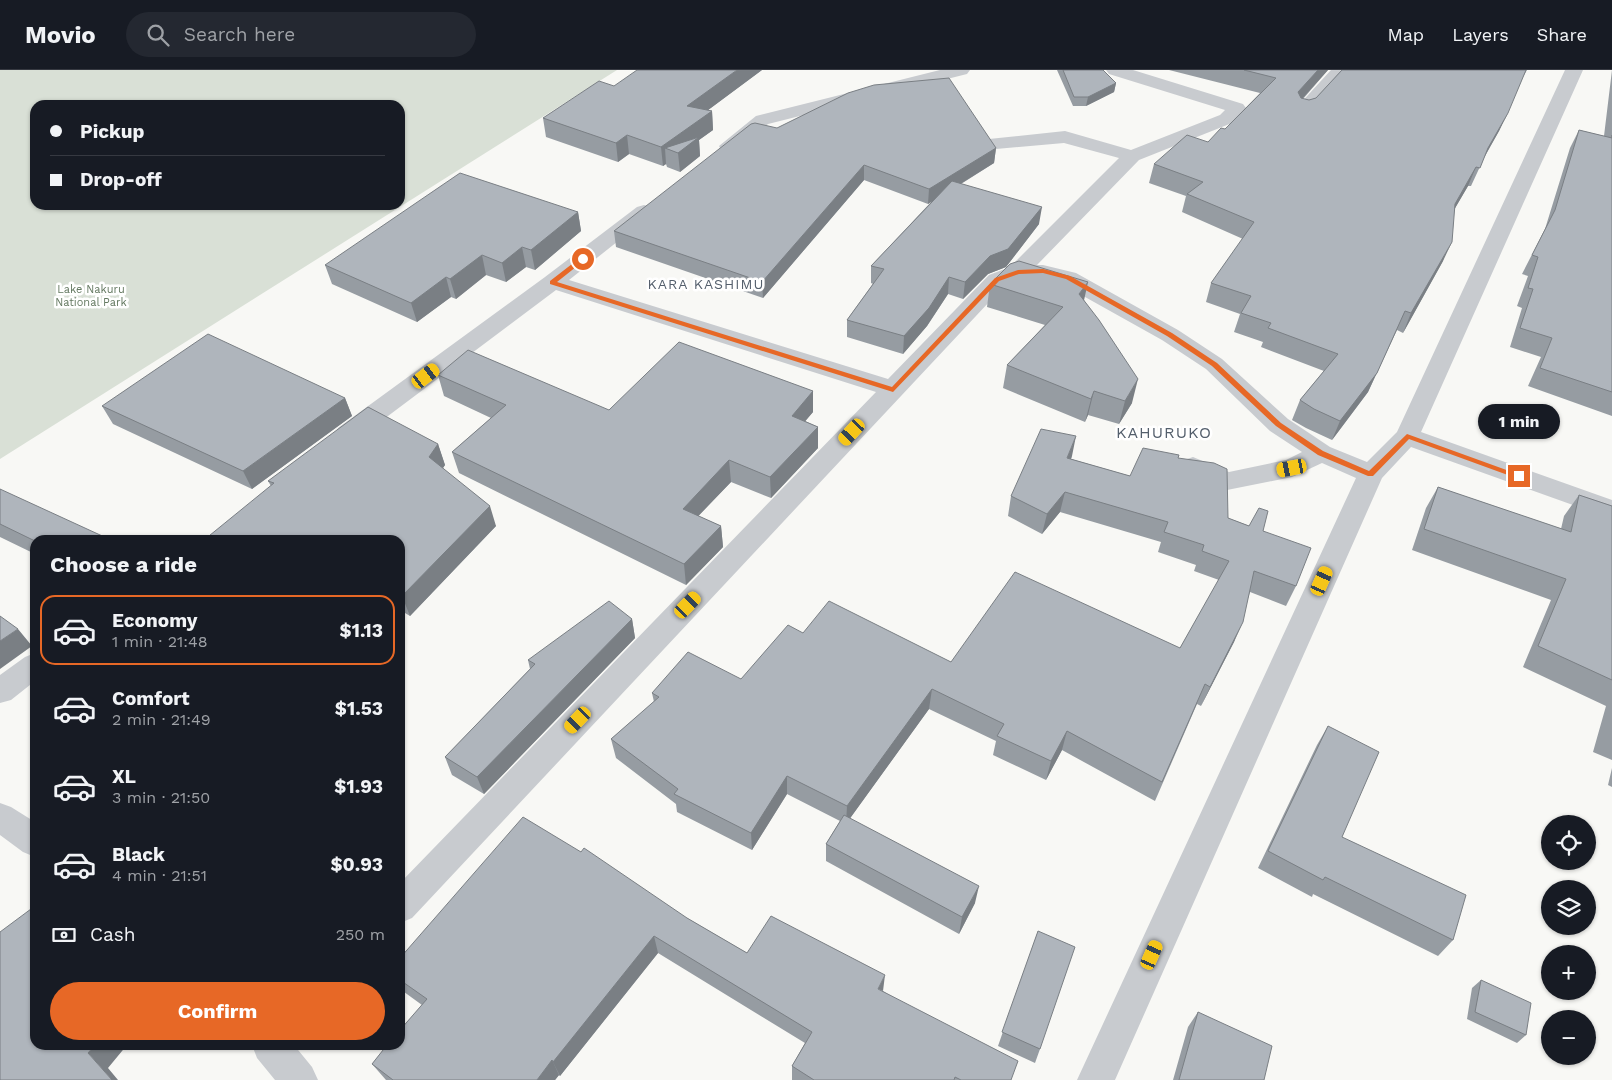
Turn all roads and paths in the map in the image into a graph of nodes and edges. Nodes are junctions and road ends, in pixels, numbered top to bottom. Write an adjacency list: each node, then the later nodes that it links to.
1 (961, 70): 8 (street)
2 (1116, 70): 7 (street)
3 (1340, 70): 5 (street)
4 (1574, 70): 13 (street)
5 (1303, 111)
6 (996, 143): 7 (street)
7 (1132, 156): 10 (street)
8 (711, 158)
9 (658, 200): 11 (street)
10 (1018, 272): 12 (street); 15 (street)
11 (553, 282): 12 (street); 14 (street)
12 (893, 389): 23 (street)
13 (1407, 436): 17 (street); 18 (street)
14 (331, 446)
15 (1321, 453): 16 (street); 17 (street)
16 (1193, 466)
17 (1370, 474): 26 (street)
18 (1612, 510)
19 (30, 669): 20 (street)
20 (0, 691)
21 (0, 817): 22 (street)
22 (30, 838)
23 (405, 902)
24 (274, 1050): 25 (street)
25 (299, 1080)
26 (1096, 1080)

